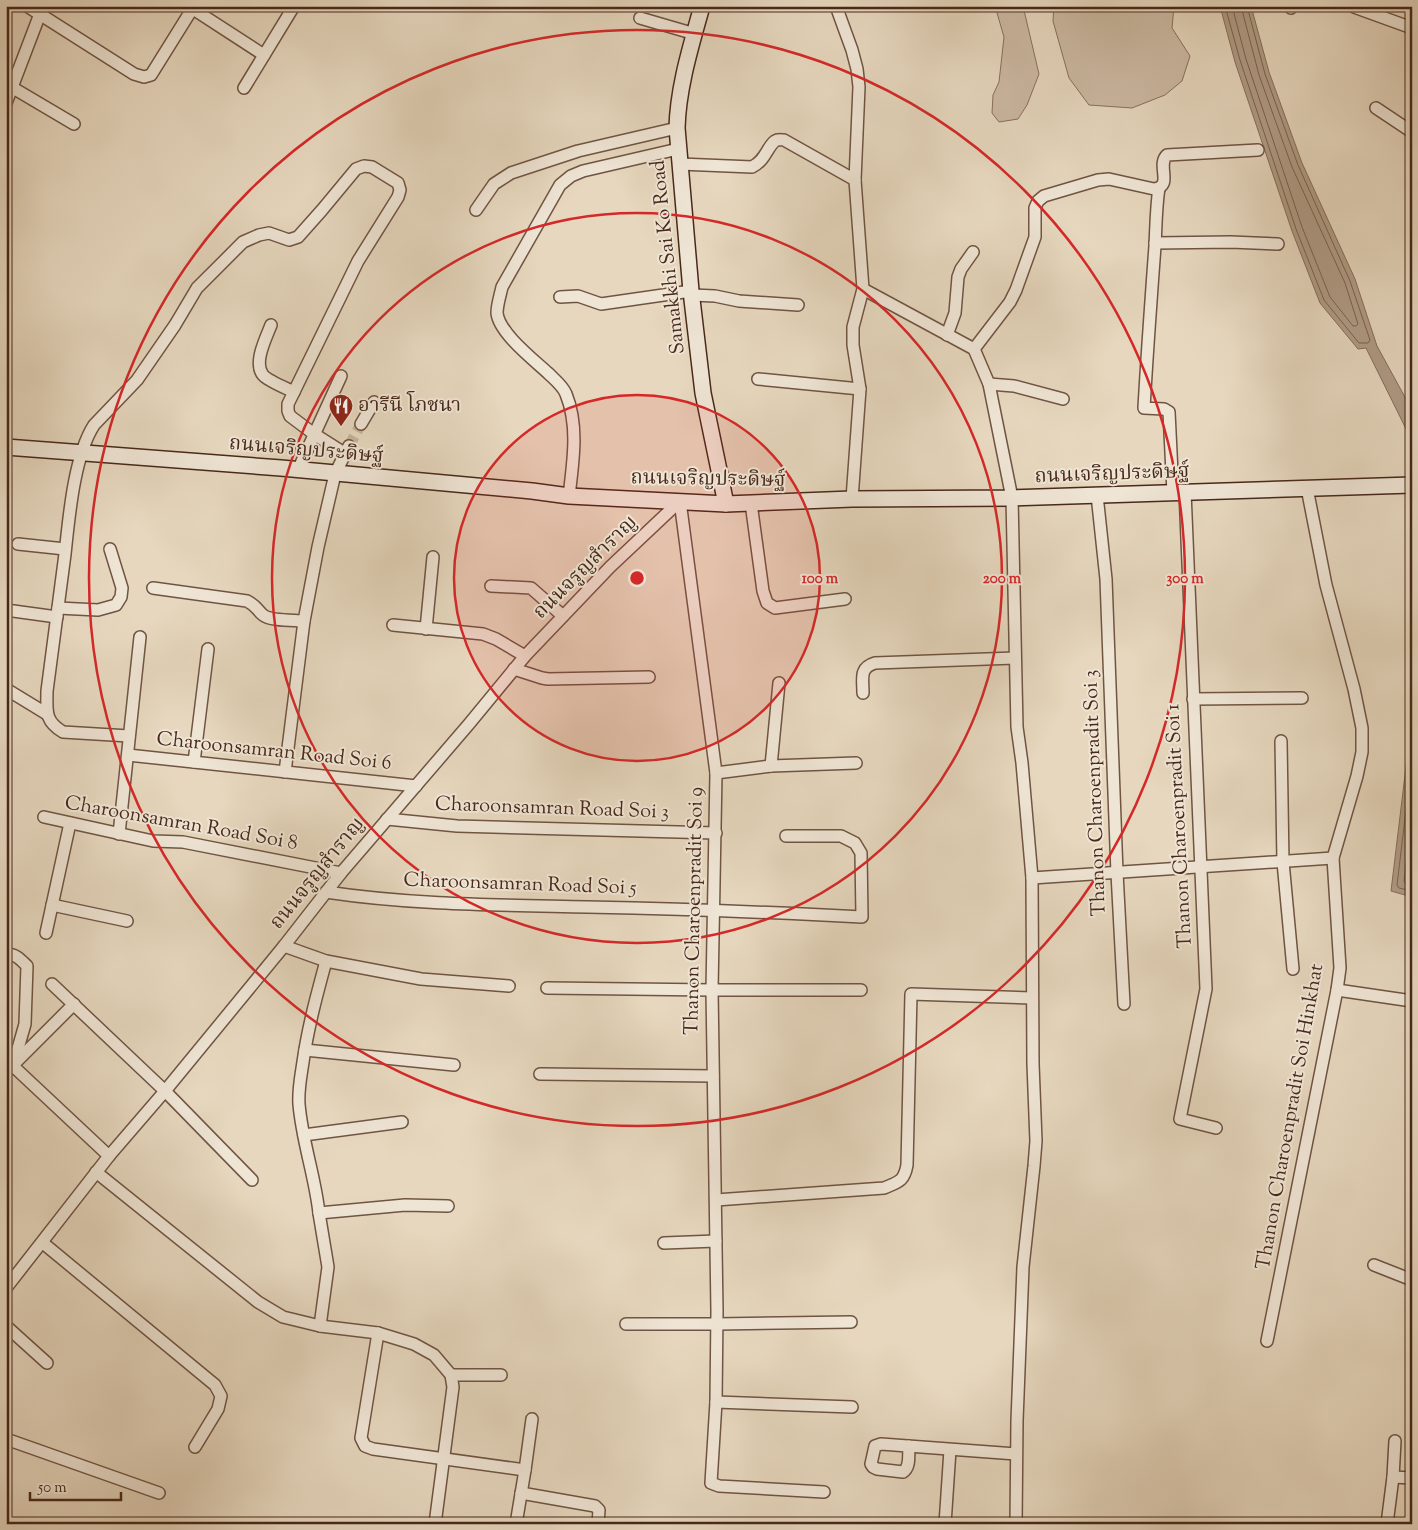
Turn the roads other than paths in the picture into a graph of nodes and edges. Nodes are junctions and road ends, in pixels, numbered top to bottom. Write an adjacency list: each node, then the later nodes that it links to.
1 (26, 6): 7 (street)
2 (294, 6): 11 (street)
3 (702, 6): 10 (main road, Samakkhi Sai Ko Road)
4 (836, 6): 21 (street)
5 (193, 7): 7 (street); 11 (street)
6 (1354, 7): 9 (street)
7 (42, 10): 12 (street)
8 (640, 18): 10 (street)
9 (1412, 28)
10 (695, 34): 17 (main road, Samakkhi Sai Ko Road)
11 (264, 55): 13 (street)
12 (9, 86): 14 (street); 16 (street)
13 (244, 88)
14 (6, 104)
15 (1376, 108): 18 (street)
16 (74, 124)
17 (676, 128): 20 (main road, Samakkhi Sai Ko Road); 23 (street)
18 (1412, 132)
19 (1258, 150): 22 (street)
20 (679, 157): 21 (street); 28 (main road, Samakkhi Sai Ko Road); 51 (street)
21 (854, 180): 27 (street)
22 (1159, 188): 24 (street); 33 (street)
23 (476, 210)
24 (1155, 243): 25 (street); 49 (street, Thanon Charoenpradit Soi 1)
25 (1278, 244)
26 (973, 252): 32 (street)
27 (863, 289): 32 (street); 37 (street)
28 (692, 293): 29 (street); 30 (street); 56 (main road, Samakkhi Sai Ko Road)
29 (560, 297)
30 (798, 305)
31 (270, 325): 38 (street)
32 (947, 335): 33 (street)
33 (974, 349): 36 (street)
34 (341, 376): 42 (street)
35 (758, 379): 37 (street)
36 (989, 384): 39 (street); 52 (street)
37 (860, 389): 53 (street)
38 (294, 392): 42 (street); 44 (street)
39 (1063, 399)
40 (374, 402): 41 (street)
41 (361, 424)
42 (314, 434): 45 (street); 46 (street)
43 (6, 447): 44 (main road, ถนนเจริญประดิษฐ์)
44 (82, 453): 45 (main road, ถนนเจริญประดิษฐ์); 58 (street)
45 (298, 470): 46 (main road, ถนนเจริญประดิษฐ์)
46 (335, 474): 51 (main road, ถนนเจริญประดิษฐ์); 67 (street)
47 (1412, 485): 48 (main road, ถนนเจริญประดิษฐ์)
48 (1307, 488): 49 (main road, ถนนเจริญประดิษฐ์); 97 (street, Thanon Charoenpradit Soi Hinkhat)
49 (1179, 493): 50 (main road, ถนนเจริญประดิษฐ์); 80 (street, Thanon Charoenpradit Soi 1)
50 (1098, 495): 52 (main road, ถนนเจริญประดิษฐ์); 101 (street, Thanon Charoenpradit Soi 3)
51 (569, 496): 54 (main road, ถนนเจริญประดิษฐ์)
52 (1012, 498): 53 (main road, ถนนเจริญประดิษฐ์); 73 (street)
53 (852, 499): 55 (main road, ถนนเจริญประดิษฐ์)
54 (680, 501): 56 (main road, ถนนเจริญประดิษฐ์); 66 (street, ถนนจรูญสำราญ); 89 (street, Thanon Charoenpradit Soi 9)
55 (751, 503): 56 (main road, ถนนเจริญประดิษฐ์); 63 (street)
56 (726, 504)
57 (18, 544): 58 (street)
58 (65, 549): 65 (street)
59 (110, 549): 65 (street)
60 (433, 557): 69 (street)
61 (491, 586): 66 (street)
62 (153, 588): 67 (street)
63 (845, 599)
64 (6, 610): 65 (street)
65 (57, 612): 81 (street)
66 (563, 616): 72 (street, ถนนจรูญสำราญ)
67 (304, 621): 88 (street)
68 (393, 625): 69 (street)
69 (426, 629): 72 (street)
70 (140, 637): 82 (street)
71 (208, 649): 85 (street)
72 (525, 656): 74 (street, ถนนจรูญสำราญ)
73 (1015, 658): 78 (street); 102 (street)
74 (514, 669): 75 (street); 90 (street, ถนนจรูญสำราญ)
75 (649, 677)
76 (779, 683): 87 (street)
77 (6, 689): 81 (street)
78 (863, 693)
79 (1302, 698): 80 (street)
80 (1193, 699): 99 (street, Thanon Charoenpradit Soi 1)
81 (47, 714): 82 (street)
82 (130, 736): 84 (street)
83 (1281, 740): 98 (street)
84 (128, 755): 85 (street, Charoonsamran Road Soi 6); 95 (street)
85 (194, 762): 88 (street, Charoonsamran Road Soi 6)
86 (856, 762): 87 (street)
87 (771, 766): 89 (street)
88 (285, 772): 90 (street, Charoonsamran Road Soi 6)
89 (716, 773): 94 (street, Thanon Charoenpradit Soi 9)
90 (416, 786): 92 (street, ถนนจรูญสำราญ)
91 (44, 817): 93 (street, Charoonsamran Road Soi 8)
92 (387, 819): 94 (street, Charoonsamran Road Soi 3); 100 (street, ถนนจรูญสำราญ)
93 (70, 823): 95 (street, Charoonsamran Road Soi 8); 104 (street)
94 (716, 833): 105 (street, Thanon Charoenpradit Soi 9)
95 (119, 834): 100 (street, Charoonsamran Road Soi 8)
96 (786, 836): 105 (street, Charoonsamran Road Soi 5)
97 (1333, 858): 98 (street); 117 (street, Thanon Charoenpradit Soi Hinkhat)
98 (1283, 862): 99 (street); 111 (street)
99 (1201, 867): 101 (street); 129 (street, Thanon Charoenpradit Soi 1)
100 (341, 873): 103 (street, ถนนจรูญสำราญ)
101 (1117, 873): 102 (street); 121 (street, Thanon Charoenpradit Soi 3)
102 (1032, 878): 118 (street)
103 (326, 892): 105 (street, Charoonsamran Road Soi 5); 108 (street, ถนนจรูญสำราญ)
104 (52, 905): 106 (street); 107 (street)
105 (714, 910): 115 (street, Thanon Charoenpradit Soi 9)
106 (127, 920)
107 (46, 933)
108 (284, 946): 110 (street); 127 (street, ถนนจรูญสำราญ)
109 (6, 954): 124 (street)
110 (326, 960): 113 (street); 122 (street)
111 (1293, 968)
112 (52, 984): 120 (street)
113 (509, 986)
114 (548, 988): 115 (street)
115 (712, 990): 116 (street); 126 (street, Thanon Charoenpradit Soi 9)
116 (861, 990)
117 (1337, 990): 119 (street); 149 (street, Thanon Charoenpradit Soi Hinkhat)
118 (1032, 998): 134 (street); 161 (street)
119 (1412, 1001)
120 (74, 1004): 124 (street); 127 (street)
121 (1124, 1004)
122 (304, 1050): 123 (street); 130 (street)
123 (454, 1065)
124 (9, 1069): 131 (street)
125 (540, 1074): 126 (street)
126 (713, 1076): 134 (street, Thanon Charoenpradit Soi 9)
127 (165, 1091): 131 (street, ถนนจรูญสำราญ); 133 (street)
128 (402, 1122): 130 (street)
129 (1216, 1128)
130 (304, 1135): 136 (street)
131 (109, 1156): 132 (street, ถนนจรูญสำราญ)
132 (96, 1172): 138 (street, ถนนจรูญสำราญ); 147 (street)
133 (252, 1180)
134 (716, 1200): 137 (street, Thanon Charoenpradit Soi 9)
135 (448, 1206): 136 (street)
136 (319, 1213): 147 (street)
137 (716, 1241): 139 (street); 145 (street, Thanon Charoenpradit Soi 9)
138 (43, 1243): 142 (street, ถนนจรูญสำราญ); 159 (street)
139 (664, 1243)
140 (1374, 1265): 141 (street)
141 (1412, 1280)
142 (6, 1288)
143 (851, 1322): 145 (street)
144 (626, 1324): 145 (street)
145 (717, 1324): 153 (street, Thanon Charoenpradit Soi 9)
146 (6, 1326): 150 (street)
147 (320, 1326): 148 (street)
148 (378, 1333): 151 (street); 162 (street)
149 (1268, 1341)
150 (47, 1363)
151 (451, 1375): 152 (street); 162 (street)
152 (500, 1375)
153 (716, 1402): 154 (street); 166 (street, Thanon Charoenpradit Soi 9)
154 (852, 1407)
155 (532, 1419): 163 (street)
156 (6, 1439): 167 (street)
157 (1395, 1441): 164 (street)
158 (908, 1446): 160 (street)
159 (195, 1447)
160 (950, 1450): 161 (street); 172 (street)
161 (1016, 1454): 173 (street)
162 (444, 1459): 163 (street); 169 (street)
163 (525, 1470): 168 (street)
164 (1393, 1477): 165 (street); 174 (street)
165 (1412, 1478)
166 (824, 1492)
167 (159, 1493)
168 (521, 1493): 170 (street); 171 (street)
169 (435, 1524)
170 (516, 1524)
171 (598, 1524)
172 (945, 1524)
173 (1016, 1524)
174 (1387, 1524)

